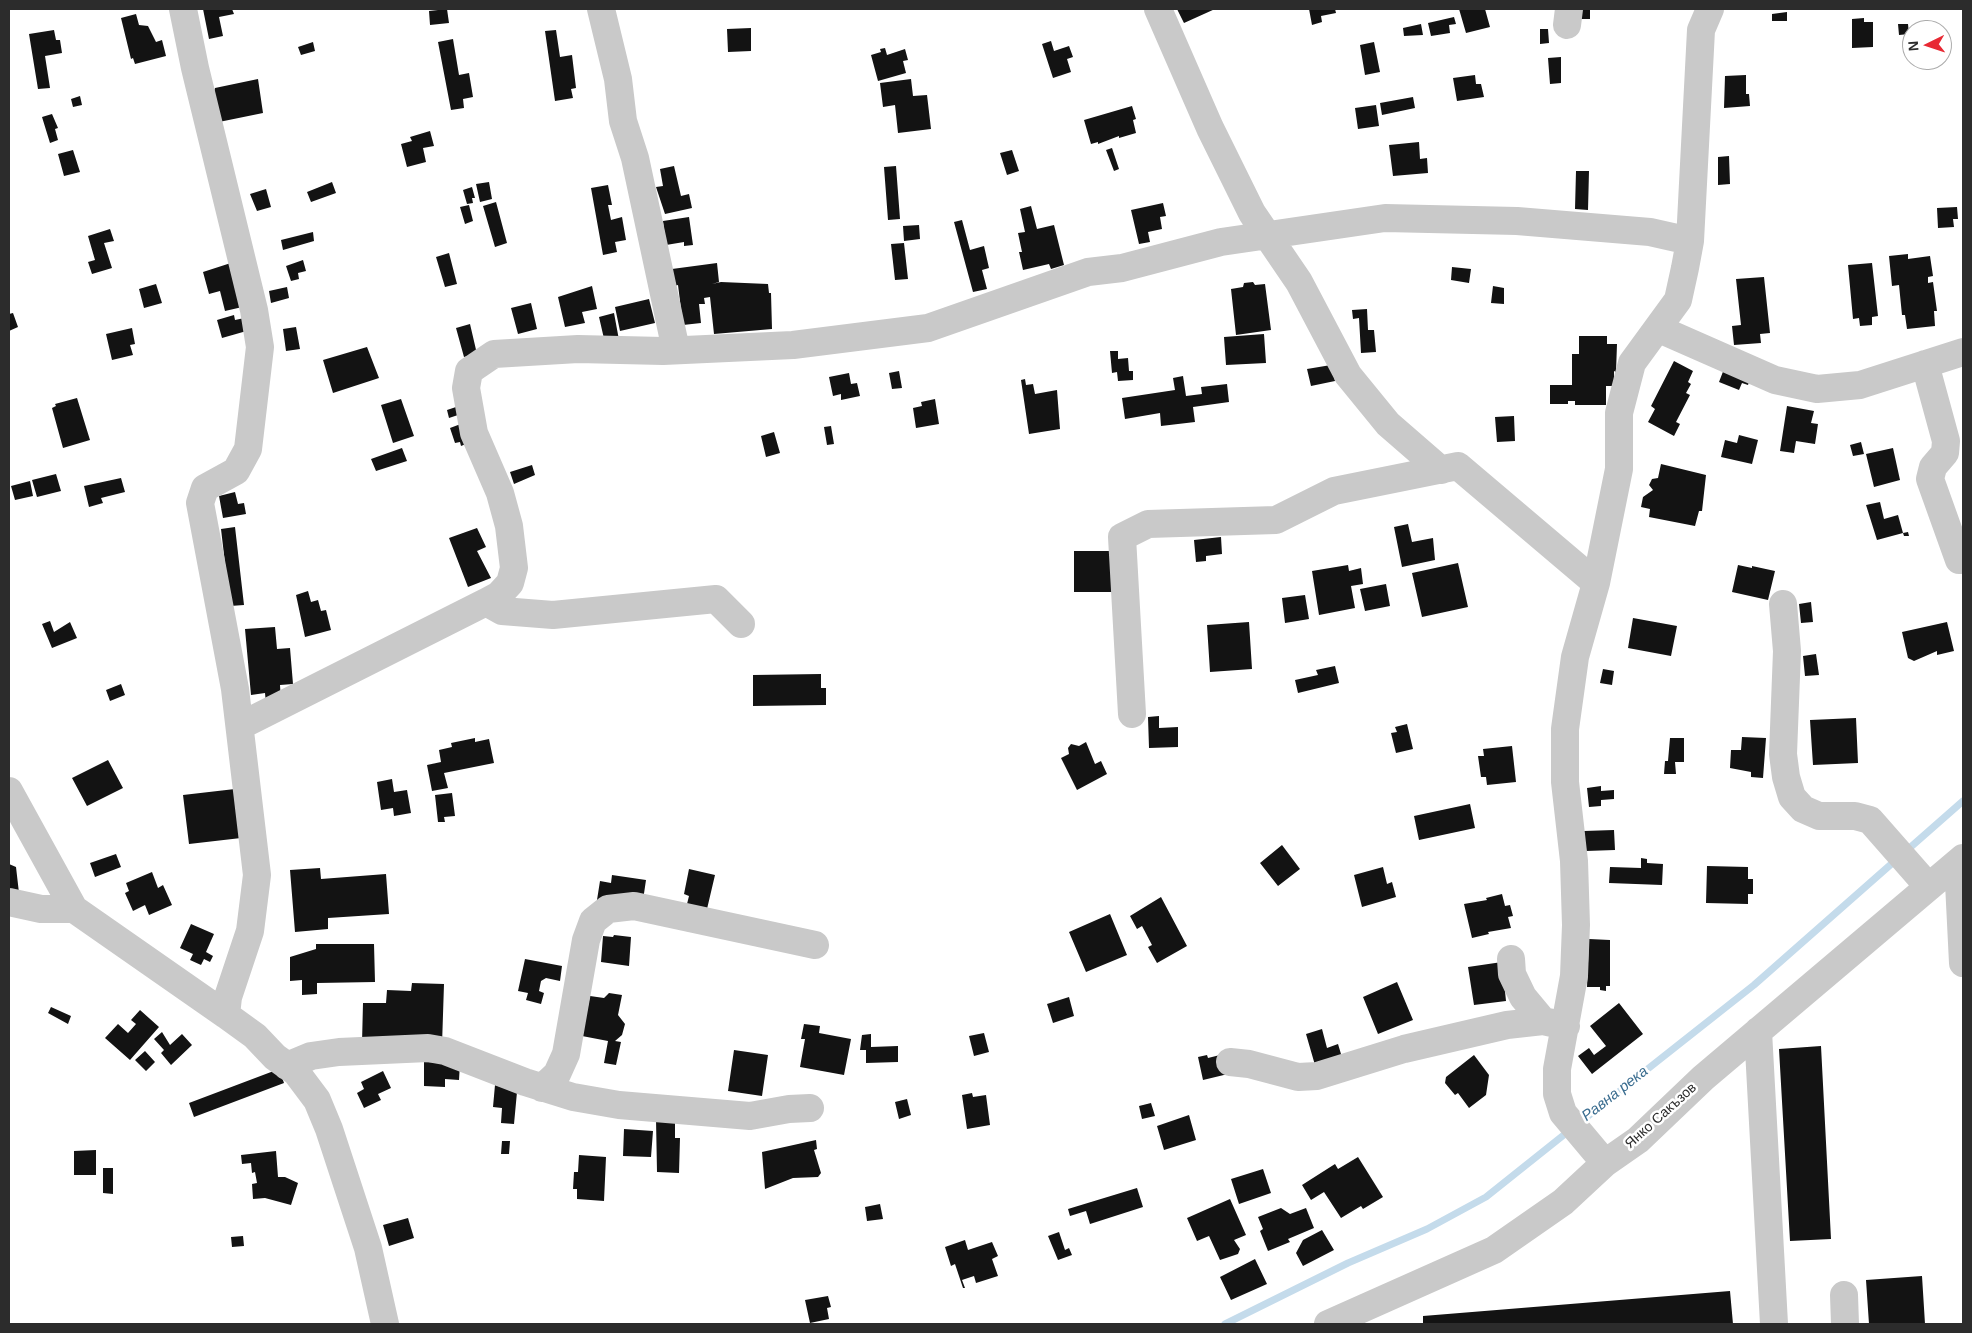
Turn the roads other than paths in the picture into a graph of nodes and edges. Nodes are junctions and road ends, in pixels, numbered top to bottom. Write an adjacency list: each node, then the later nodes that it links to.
1 (183, 9): 18 (street)
2 (601, 9): 8 (street)
3 (1158, 9): 5 (street)
4 (1710, 9): 6 (street)
5 (1267, 236): 6 (street); 8 (street); 11 (street)
6 (1690, 242): 7 (street)
7 (1659, 328): 10 (street); 13 (street)
8 (676, 350): 14 (street)
9 (1963, 352): 10 (street)
10 (1925, 364): 12 (street)
11 (1441, 470): 13 (street); 17 (street)
12 (1958, 560)
13 (1596, 583): 28 (street)
14 (486, 602): 16 (street); 18 (street)
15 (1783, 604): 21 (street)
16 (741, 624)
17 (1132, 714)
18 (240, 726): 27 (street)
19 (9, 790): 23 (street)
20 (1960, 860): 21 (street, Янко Сакъзов); 26 (street)
21 (1928, 886): 29 (street, Янко Сакъзов)
22 (9, 902): 23 (street)
23 (74, 909): 27 (street)
24 (816, 945): 32 (street)
25 (1511, 959): 28 (street)
26 (1963, 963)
27 (226, 1015): 31 (street)
28 (1554, 1024): 30 (street); 34 (street)
29 (1758, 1031): 34 (street, Янко Сакъзов); 38 (street)
30 (1230, 1062)
31 (287, 1066): 32 (street); 36 (street)
32 (542, 1088): 33 (street)
33 (810, 1108)
34 (1597, 1153): 37 (street, Янко Сакъзов)
35 (1844, 1295): 39 (street)
36 (385, 1324)
37 (1328, 1324)
38 (1774, 1324)
39 (1845, 1324)

